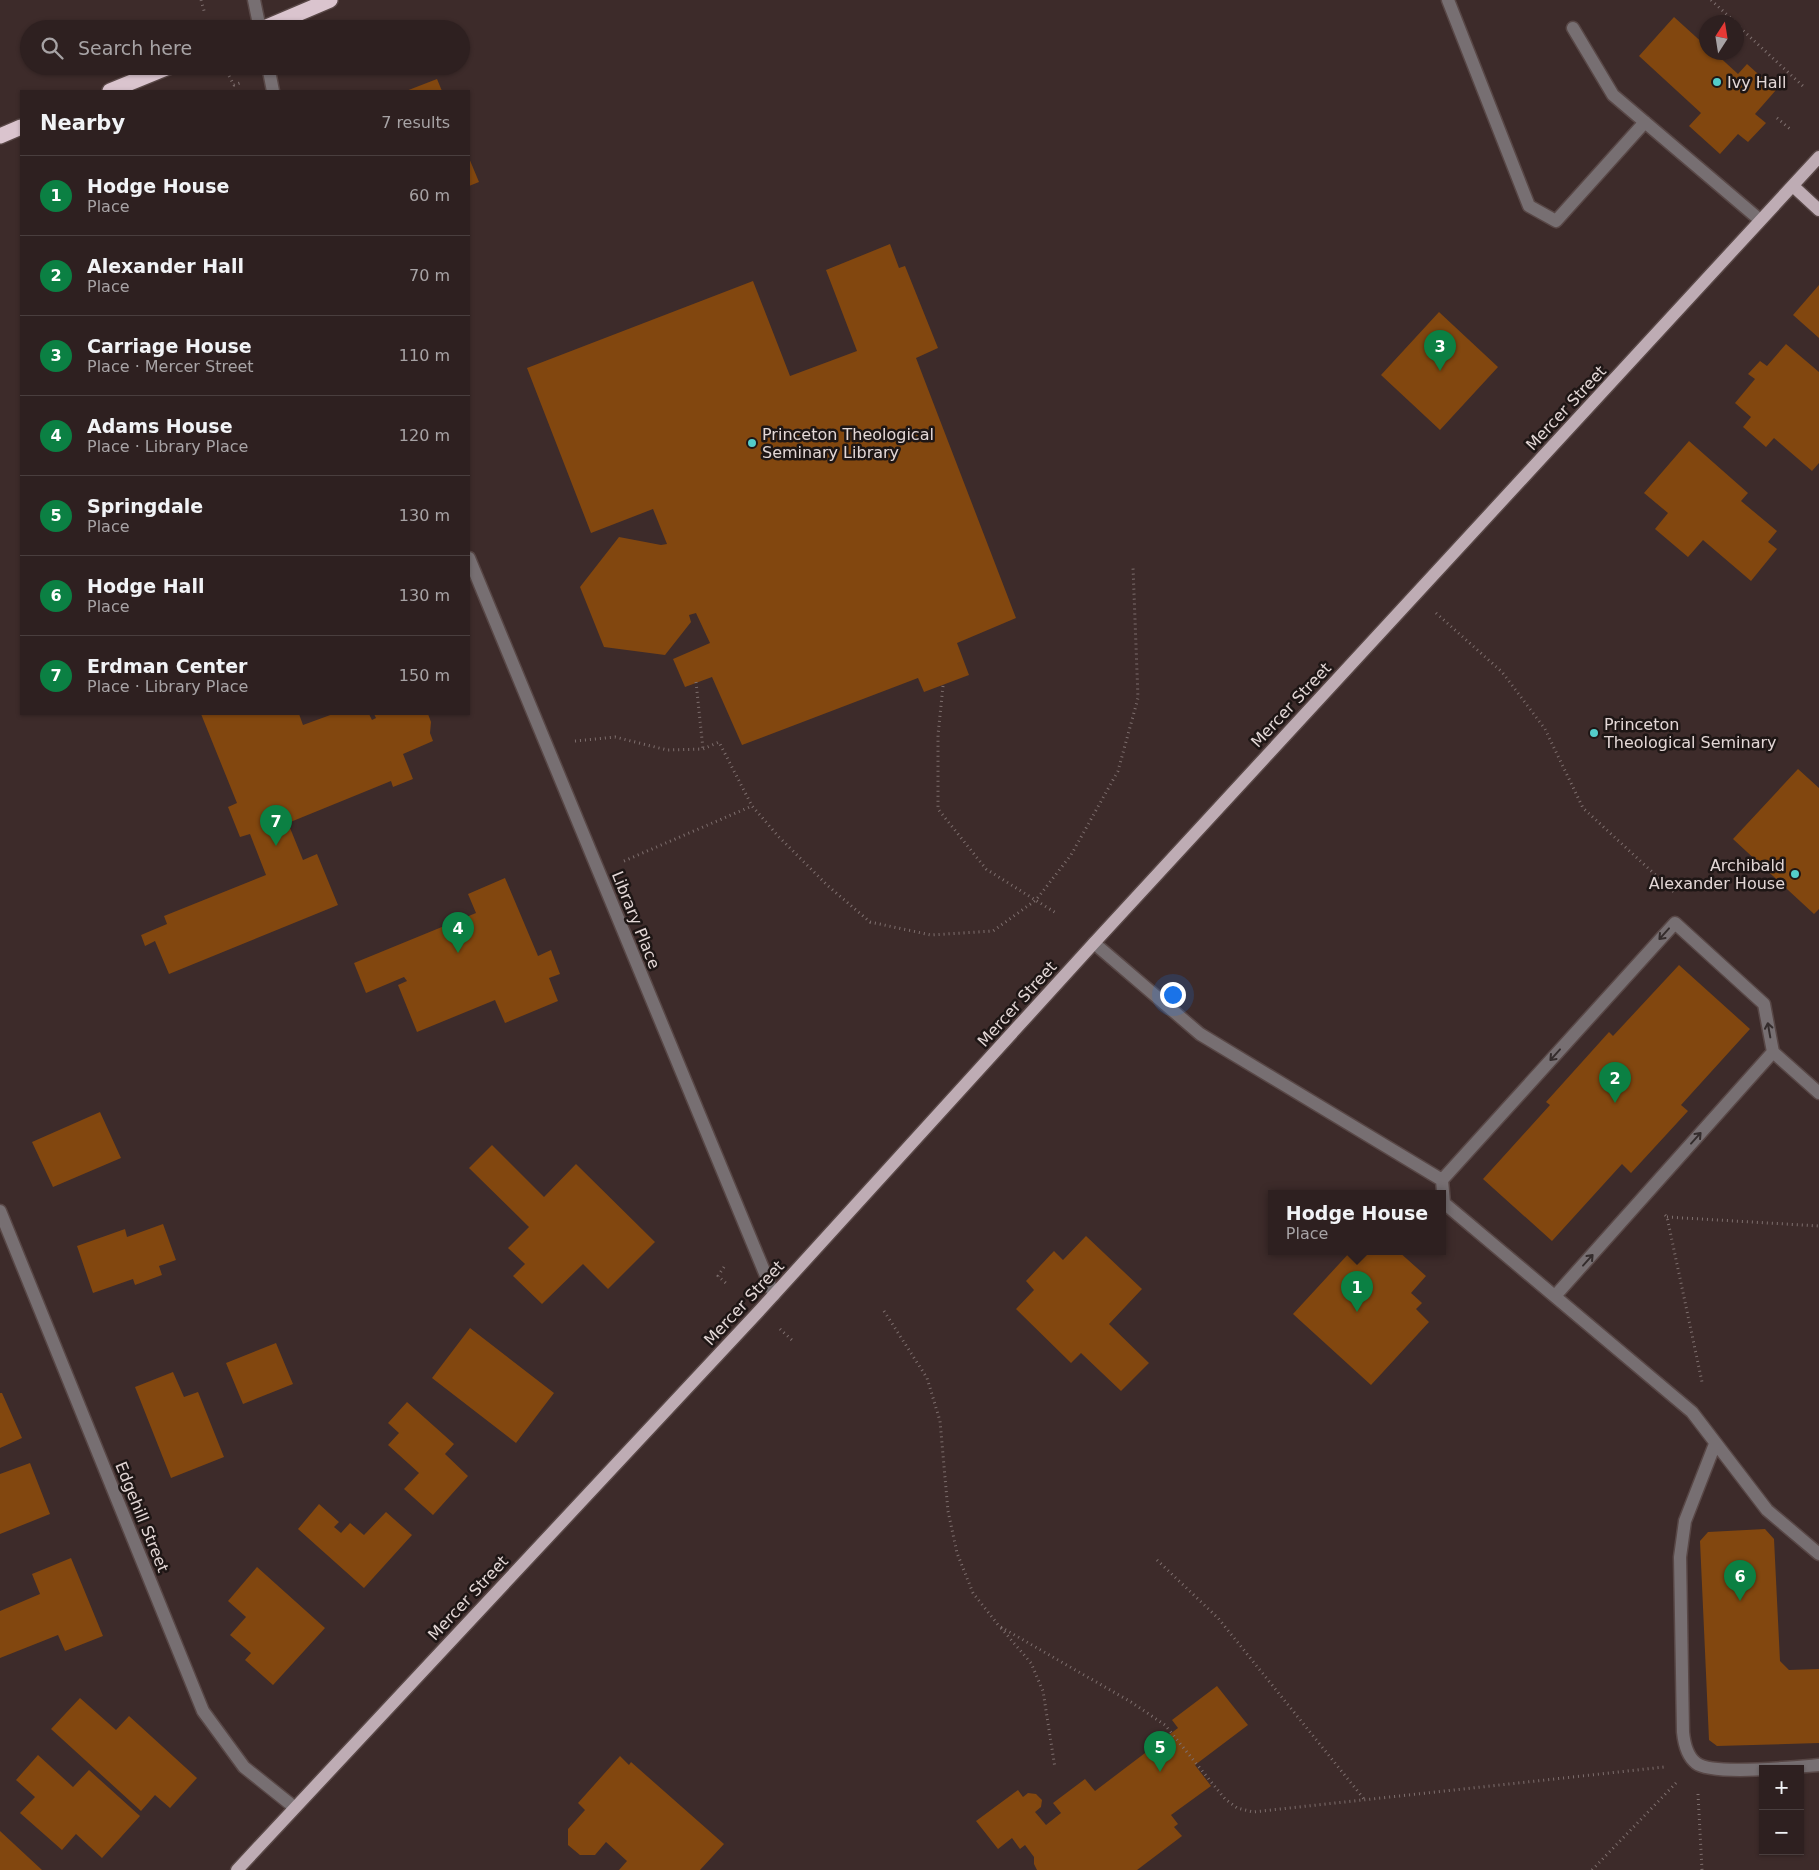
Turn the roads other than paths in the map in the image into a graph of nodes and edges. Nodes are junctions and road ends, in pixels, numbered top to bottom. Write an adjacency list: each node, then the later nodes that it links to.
1 (254, 0): 4 (street)
2 (330, 0): 5 (highway)
3 (1448, 0): 11 (street)
4 (259, 20)
5 (282, 20)
6 (1573, 28): 11 (street)
7 (149, 75): 9 (highway)
8 (270, 75): 10 (street)
9 (112, 90)
10 (274, 90)
11 (1645, 122): 17 (street)
12 (20, 127): 13 (highway)
13 (0, 136)
14 (1819, 157): 15 (main road, Mercer Street)
15 (1793, 186): 16 (main road); 17 (main road, Mercer Street)
16 (1819, 210)
17 (1760, 220): 19 (main road, Mercer Street)
18 (470, 560): 26 (street, Library Place)
19 (1094, 944): 22 (street); 26 (main road, Mercer Street)
20 (1773, 1052): 21 (street); 22 (street, one-way to 22); 27 (street, one-way to 20)
21 (1819, 1093)
22 (1442, 1180): 23 (street)
23 (1443, 1190)
24 (1446, 1205): 27 (street)
25 (0, 1211): 31 (street, Edgehill Street)
26 (774, 1295): 31 (main road, Mercer Street)
27 (1555, 1296): 28 (street)
28 (1716, 1444): 29 (street); 30 (street)
29 (1819, 1554)
30 (1819, 1765)
31 (294, 1807): 32 (main road, Mercer Street)
32 (237, 1870)

